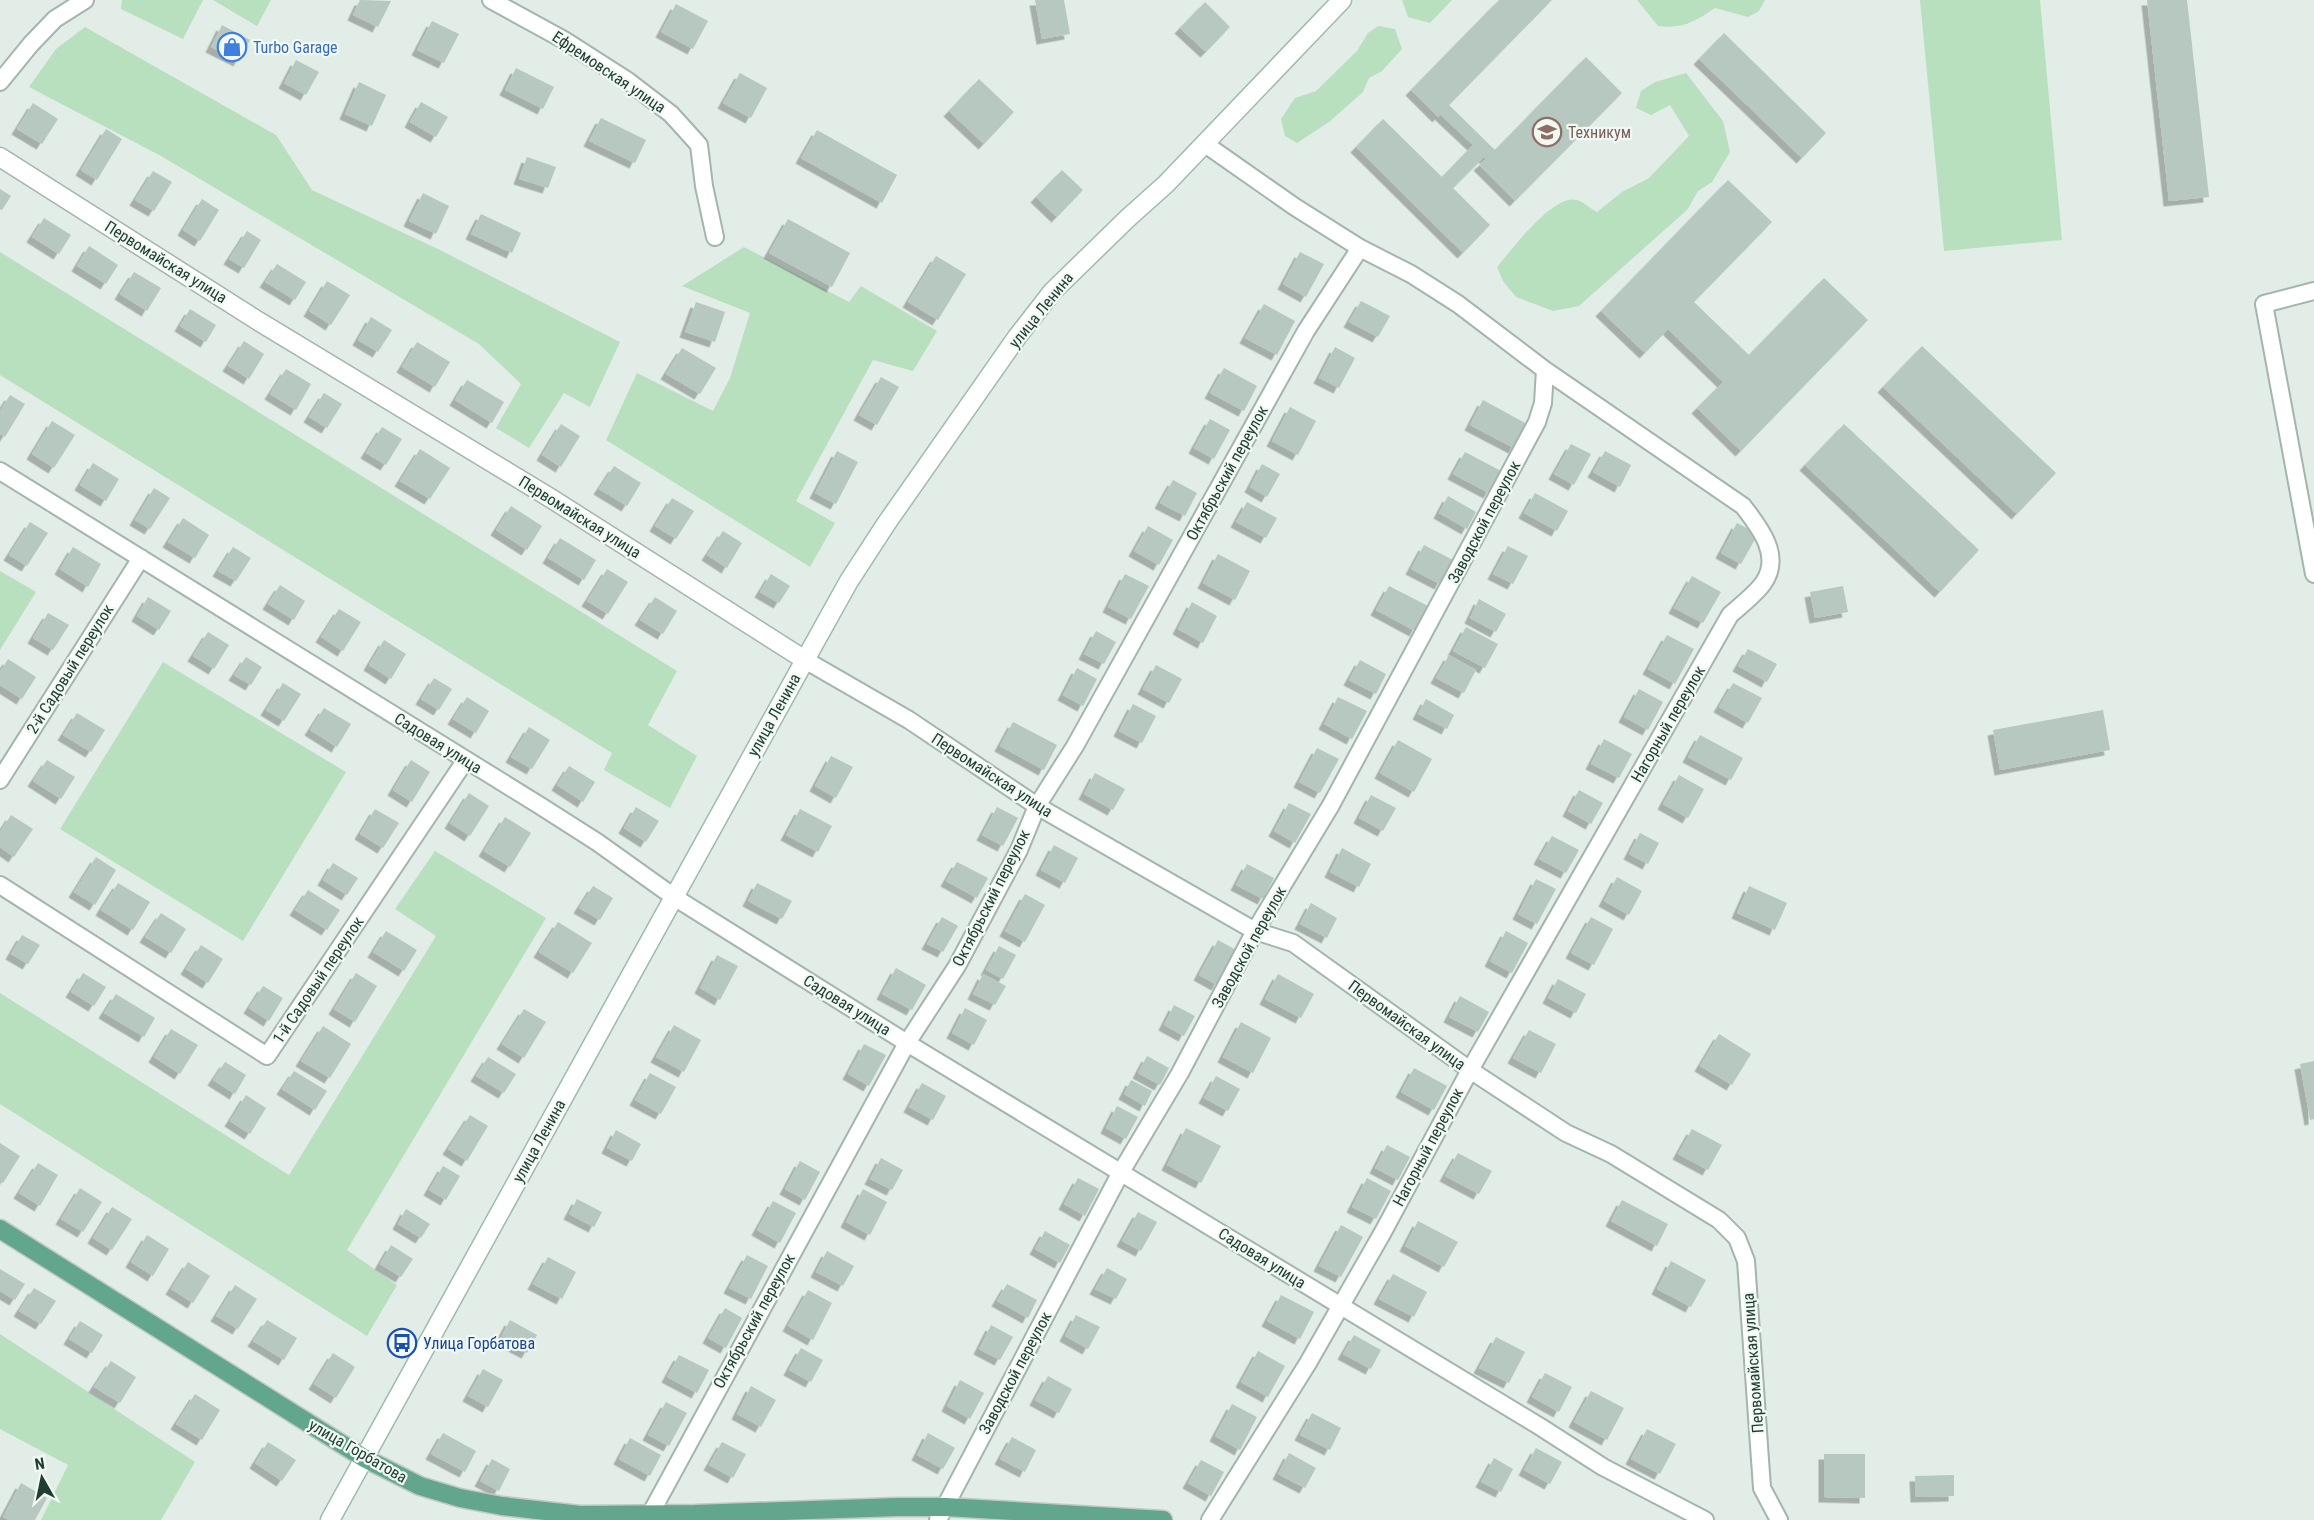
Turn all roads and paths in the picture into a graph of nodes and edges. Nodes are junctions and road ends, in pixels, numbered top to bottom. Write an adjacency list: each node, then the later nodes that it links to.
1 (85, 0): 4 (street)
2 (492, 0): 7 (street, Ефремовская улица)
3 (1342, 0): 5 (main road, улица Ленина)
4 (0, 82)
5 (1205, 144): 8 (street, Нагорный переулок); 15 (main road, улица Ленина)
6 (0, 157): 15 (main road, Первомайская улица)
7 (715, 237)
8 (1360, 248): 10 (street, Нагорный переулок); 18 (street, Октябрьский переулок)
9 (2314, 291): 12 (street)
10 (1545, 370): 21 (street, Заводской переулок); 23 (street, Нагорный переулок)
11 (0, 471): 13 (street, Садовая улица)
12 (2312, 554): 14 (street)
13 (141, 558): 16 (street, Садовая улица); 17 (street, 2-й Садовый переулок)
14 (2314, 574)
15 (805, 660): 18 (street, Первомайская улица); 20 (main road, улица Ленина)
16 (465, 761): 19 (street, 1-й Садовый переулок); 20 (street, Садовая улица)
17 (0, 780)
18 (1037, 806): 21 (street, Первомайская улица); 22 (street, Октябрьский переулок)
19 (0, 885)
20 (674, 897): 22 (street, Садовая улица); 27 (main road, улица Ленина)
21 (1255, 931): 23 (street, Первомайская улица); 24 (street, Заводской переулок)
22 (907, 1043): 24 (street, Садовая улица); 29 (street, Октябрьский переулок)
23 (1470, 1070): 26 (street, Нагорный переулок); 34 (street, Первомайская улица)
24 (1121, 1172): 26 (street, Садовая улица); 28 (street, Заводской переулок)
25 (0, 1228): 27 (main road, улица Горбатова)
26 (1340, 1306): 32 (street, Нагорный переулок); 33 (street, Садовая улица)
27 (364, 1458): 29 (main road, улица Горбатова); 30 (main road, улица Ленина)
28 (942, 1514): 29 (main road, улица Горбатова); 31 (main road, улица Горбатова)
29 (649, 1517)
30 (330, 1520)
31 (1163, 1520)
32 (1210, 1520)
33 (1705, 1520)
34 (1779, 1520)

